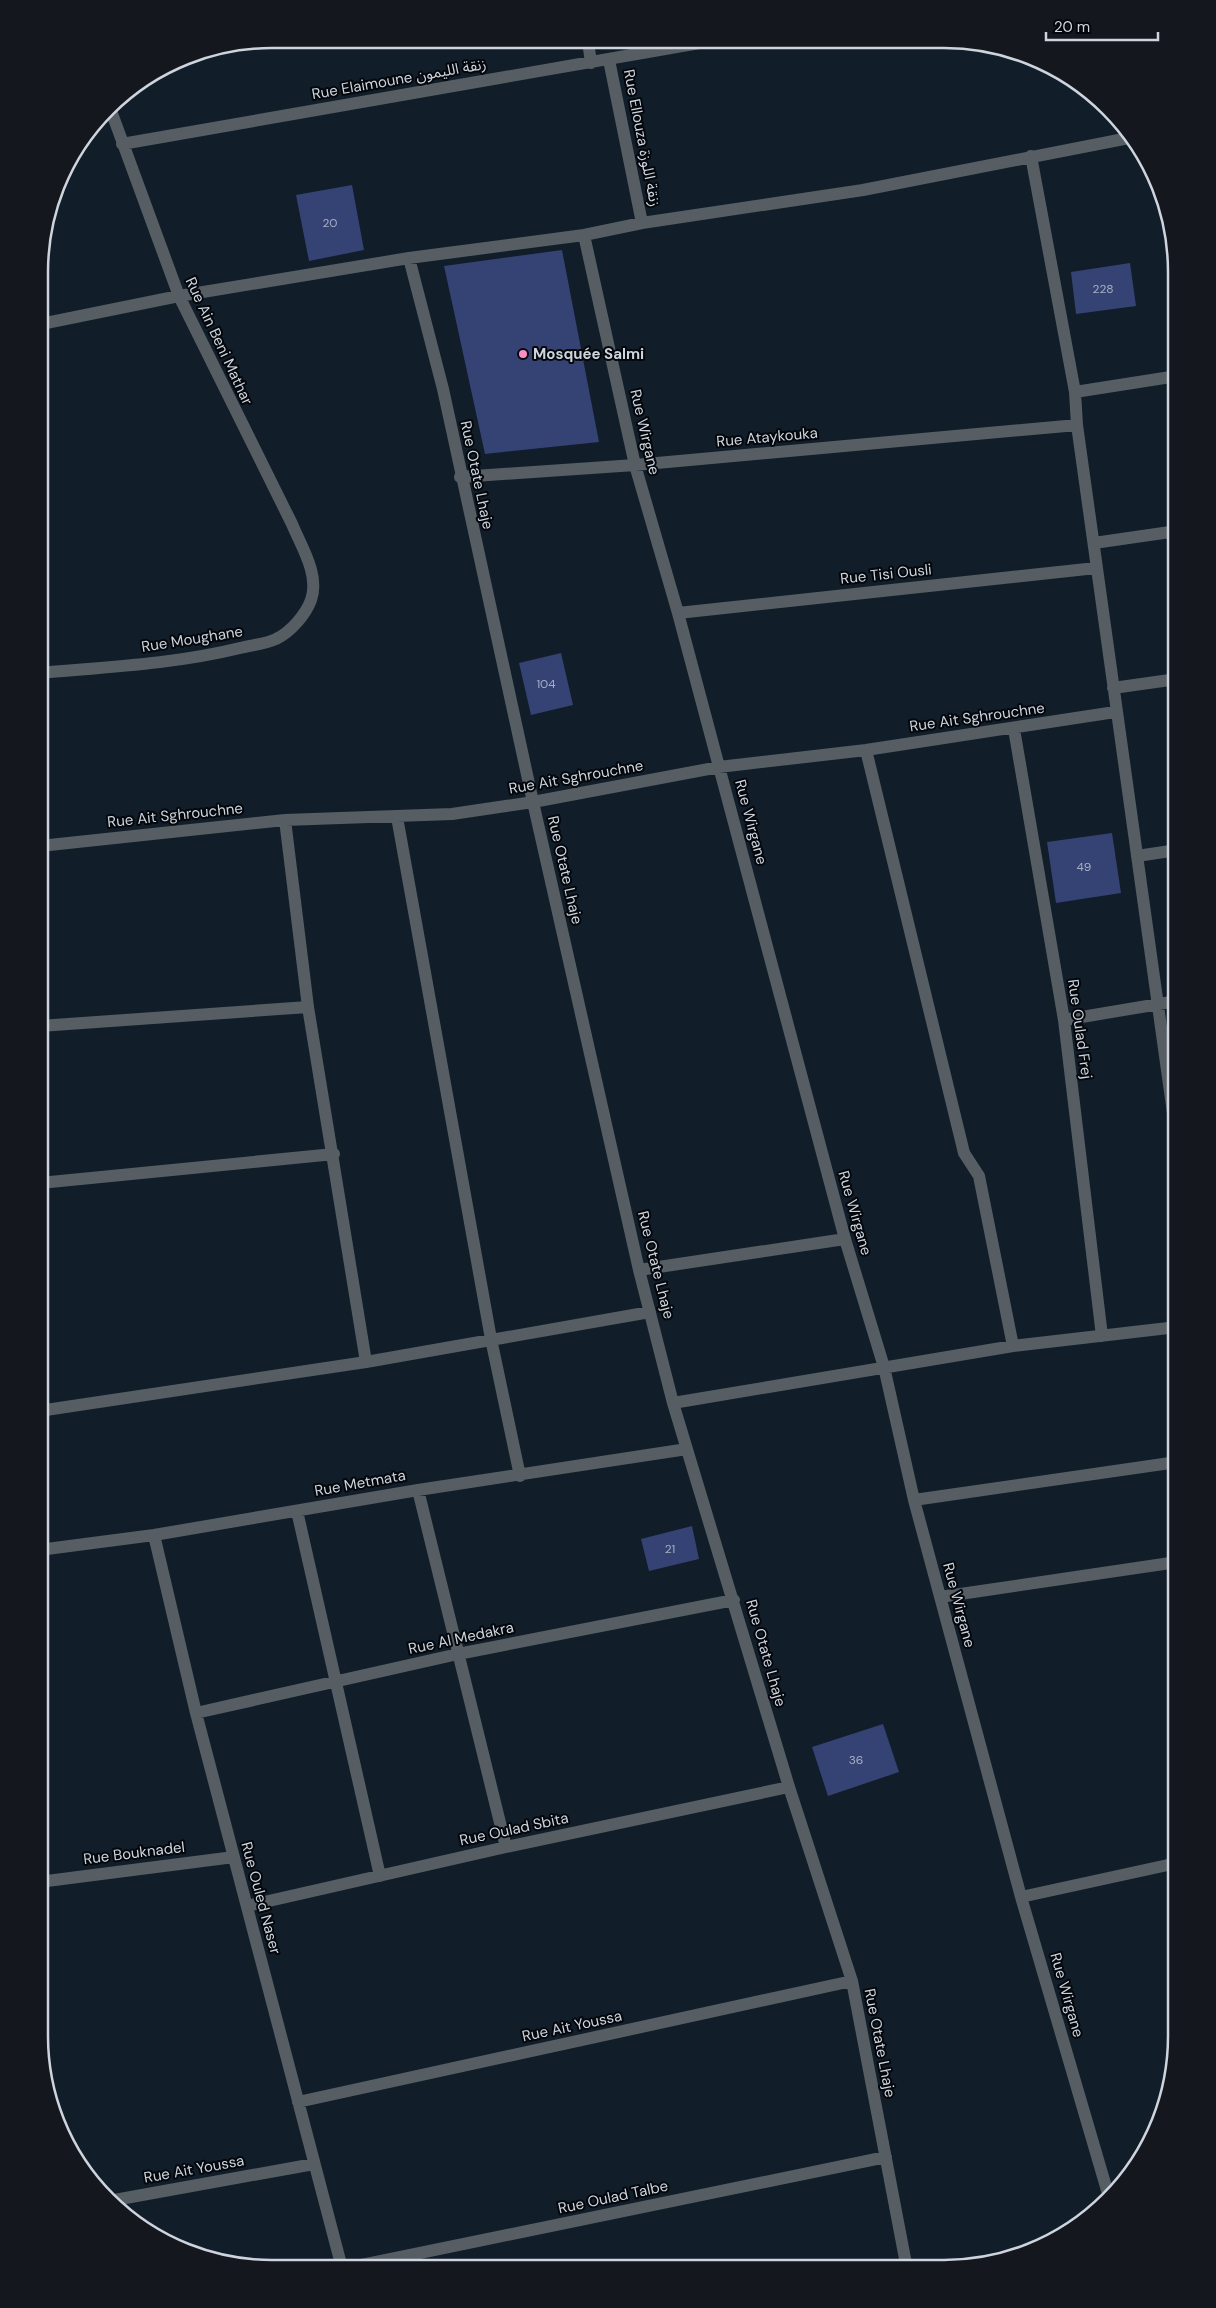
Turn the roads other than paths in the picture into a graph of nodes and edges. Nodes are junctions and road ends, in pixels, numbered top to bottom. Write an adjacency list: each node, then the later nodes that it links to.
1 (589, 48): 4 (street)
2 (677, 48): 3 (street, Rue Elaimoune زنقة الليمون)
3 (609, 60): 4 (street, Rue Elaimoune زنقة الليمون); 9 (street, Rue Ellouza زنقة اللوزة)
4 (592, 63): 7 (street, Rue Elaimoune زنقة الليمون)
5 (112, 114): 7 (street, Rue Ain Beni Mathar)
6 (1125, 139): 8 (street)
7 (122, 144): 12 (street, Rue Ain Beni Mathar)
8 (1031, 156): 9 (street); 15 (street)
9 (642, 223): 10 (street)
10 (584, 235): 11 (street); 17 (street, Rue Wirgane)
11 (409, 258): 12 (street); 18 (street, Rue Otate Lhaje)
12 (179, 296): 13 (street); 22 (street, Rue Ain Beni Mathar)
13 (48, 323)
14 (1168, 377): 15 (street)
15 (1074, 392): 16 (street)
16 (1077, 425): 17 (street, Rue Ataykouka); 20 (street)
17 (635, 465): 18 (street, Rue Ataykouka); 23 (street, Rue Wirgane)
18 (460, 477): 31 (street, Rue Otate Lhaje)
19 (1168, 532): 20 (street)
20 (1094, 543): 21 (street)
21 (1096, 568): 23 (street, Rue Tisi Ousli); 26 (street)
22 (314, 581): 24 (street, Rue Moughane)
23 (678, 613): 30 (street, Rue Wirgane)
24 (48, 672)
25 (1168, 680): 26 (street)
26 (1113, 688): 27 (street)
27 (1115, 712): 28 (street, Rue Ait Sghrouchne); 36 (street)
28 (1014, 729): 29 (street, Rue Ait Sghrouchne); 40 (street, Rue Oulad Frej)
29 (866, 750): 30 (street, Rue Ait Sghrouchne); 51 (street)
30 (719, 766): 31 (street, Rue Ait Sghrouchne); 45 (street, Rue Wirgane)
31 (533, 802): 32 (street, Rue Ait Sghrouchne); 46 (street, Rue Otate Lhaje)
32 (397, 817): 33 (street, Rue Ait Sghrouchne); 50 (street)
33 (285, 820): 34 (street, Rue Ait Sghrouchne); 39 (street)
34 (48, 845)
35 (1168, 851): 36 (street)
36 (1137, 856): 38 (street)
37 (1168, 1002): 38 (street)
38 (1158, 1003): 40 (street); 42 (street)
39 (308, 1007): 41 (street); 43 (street)
40 (1064, 1020): 49 (street, Rue Oulad Frej)
41 (48, 1025)
42 (1168, 1076)
43 (334, 1154): 44 (street); 52 (street)
44 (48, 1182)
45 (844, 1239): 46 (street); 53 (street, Rue Wirgane)
46 (640, 1270): 47 (street, Rue Otate Lhaje)
47 (650, 1312): 50 (street); 54 (street, Rue Otate Lhaje)
48 (1168, 1328): 49 (street)
49 (1102, 1336): 51 (street)
50 (491, 1339): 52 (street); 58 (street)
51 (1013, 1346): 53 (street)
52 (366, 1362): 55 (street)
53 (884, 1367): 54 (street); 60 (street, Rue Wirgane)
54 (673, 1403): 56 (street, Rue Otate Lhaje)
55 (48, 1410)
56 (687, 1449): 58 (street, Rue Metmata); 66 (street, Rue Otate Lhaje)
57 (1168, 1463): 60 (street)
58 (520, 1476): 59 (street, Rue Metmata)
59 (418, 1490): 61 (street, Rue Metmata); 67 (street)
60 (914, 1500): 65 (street, Rue Wirgane)
61 (297, 1511): 62 (street, Rue Metmata); 68 (street)
62 (154, 1535): 63 (street, Rue Metmata); 69 (street, Rue Ouled Naser)
63 (48, 1549)
64 (1168, 1563): 65 (street)
65 (940, 1597): 76 (street, Rue Wirgane)
66 (734, 1600): 67 (street, Rue Al Medakra); 70 (street, Rue Otate Lhaje)
67 (458, 1654): 68 (street, Rue Al Medakra); 71 (street)
68 (334, 1682): 69 (street, Rue Al Medakra); 74 (street)
69 (196, 1713): 72 (street, Rue Ouled Naser)
70 (789, 1787): 71 (street, Rue Oulad Sbita); 78 (street, Rue Otate Lhaje)
71 (506, 1847): 74 (street, Rue Oulad Sbita)
72 (234, 1857): 75 (street, Rue Bouknadel); 77 (street, Rue Ouled Naser)
73 (1168, 1865): 76 (street)
74 (380, 1876): 77 (street, Rue Oulad Sbita)
75 (48, 1881)
76 (1022, 1897): 82 (street, Rue Wirgane)
77 (247, 1906): 79 (street, Rue Ouled Naser)
78 (852, 1982): 79 (street, Rue Ait Youssa); 80 (street, Rue Otate Lhaje)
79 (298, 2102): 81 (street, Rue Ouled Naser)
80 (886, 2157): 85 (street, Rue Oulad Talbe); 86 (street, Rue Otate Lhaje)
81 (314, 2164): 83 (street, Rue Ait Youssa); 84 (street, Rue Ouled Naser)
82 (1108, 2190)
83 (118, 2199)
84 (340, 2260)
85 (386, 2260)
86 (905, 2260)

